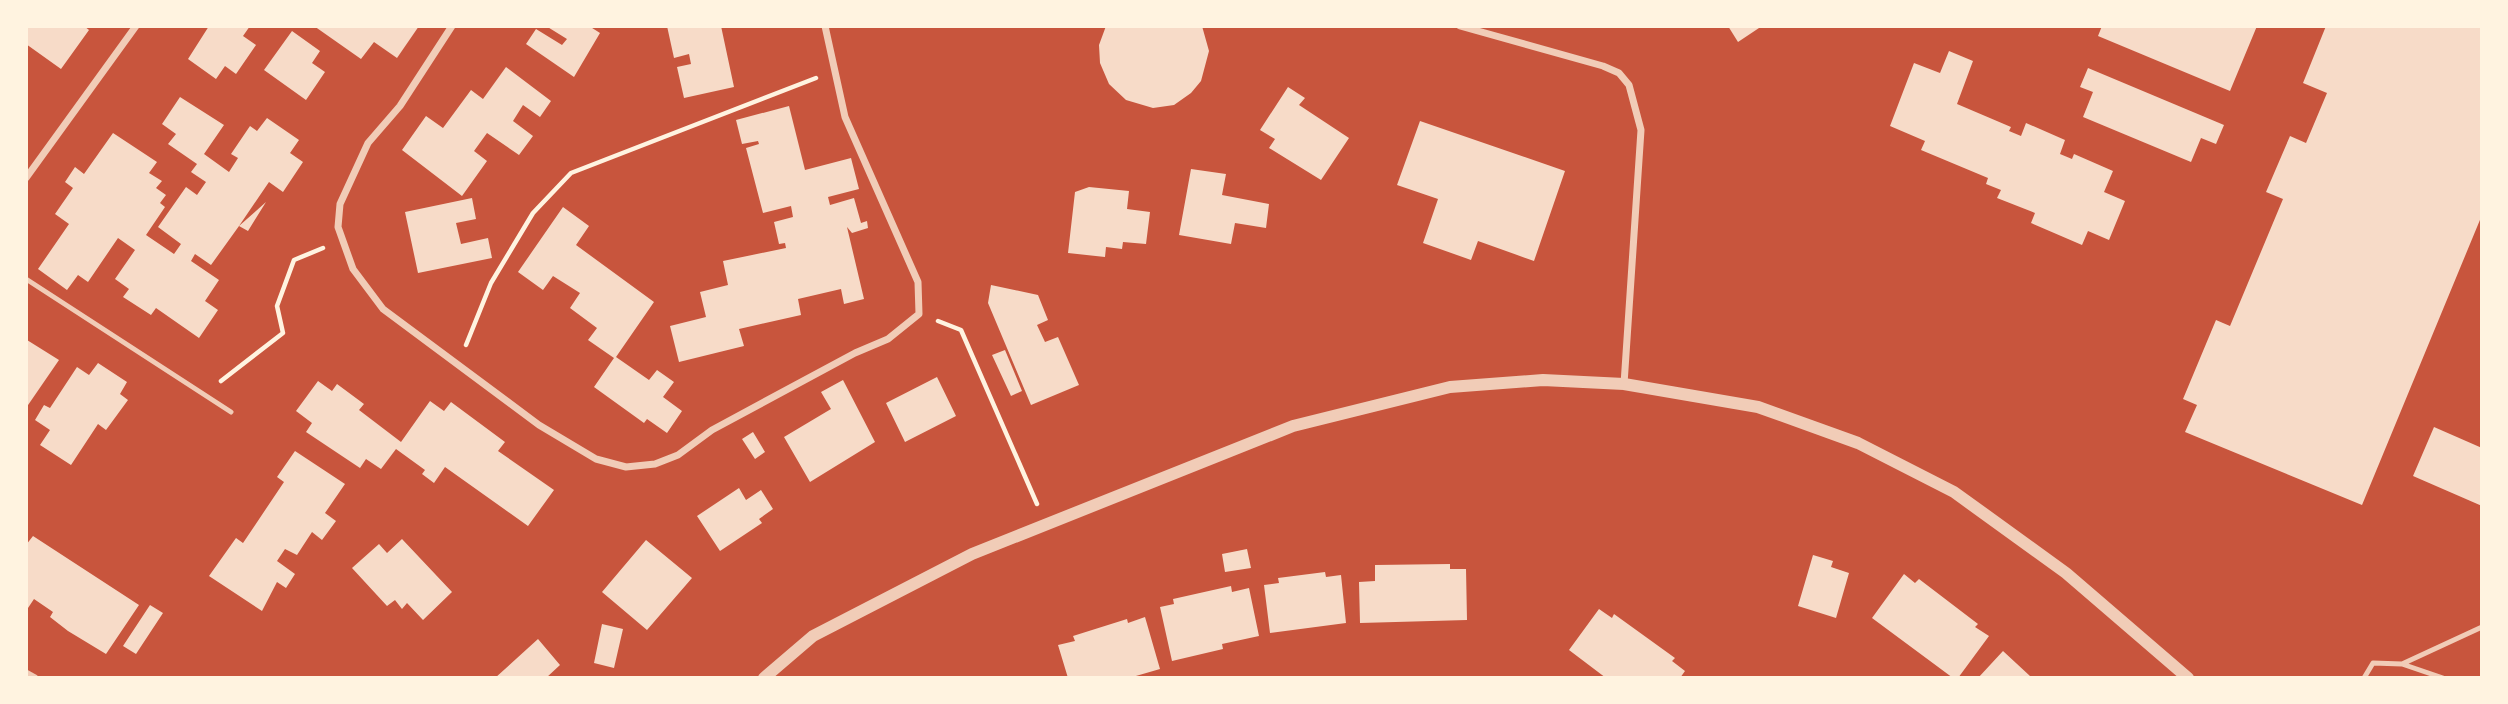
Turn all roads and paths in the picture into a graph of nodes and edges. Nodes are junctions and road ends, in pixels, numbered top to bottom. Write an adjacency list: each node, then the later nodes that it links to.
1 (136, 26): 6 (street)
2 (452, 26): 7 (street)
3 (825, 26): 5 (street)
4 (1460, 26): 11 (street)
5 (834, 72): 9 (street); 10 (path)
6 (26, 178)
7 (343, 240): 10 (street); 12 (path)
8 (26, 279): 12 (lane)
9 (919, 314): 10 (street); 14 (path)
10 (458, 364)
11 (1624, 384): 14 (street); 18 (street)
12 (204, 395): 13 (lane)
13 (231, 412)
14 (1046, 524): 20 (street)
15 (2482, 627): 16 (lane)
16 (2402, 664): 22 (lane); 23 (lane)
17 (26, 673): 19 (street)
18 (2185, 675): 21 (street)
19 (35, 678)
20 (764, 678)
21 (2194, 678)
22 (2364, 678)
23 (2442, 678)

